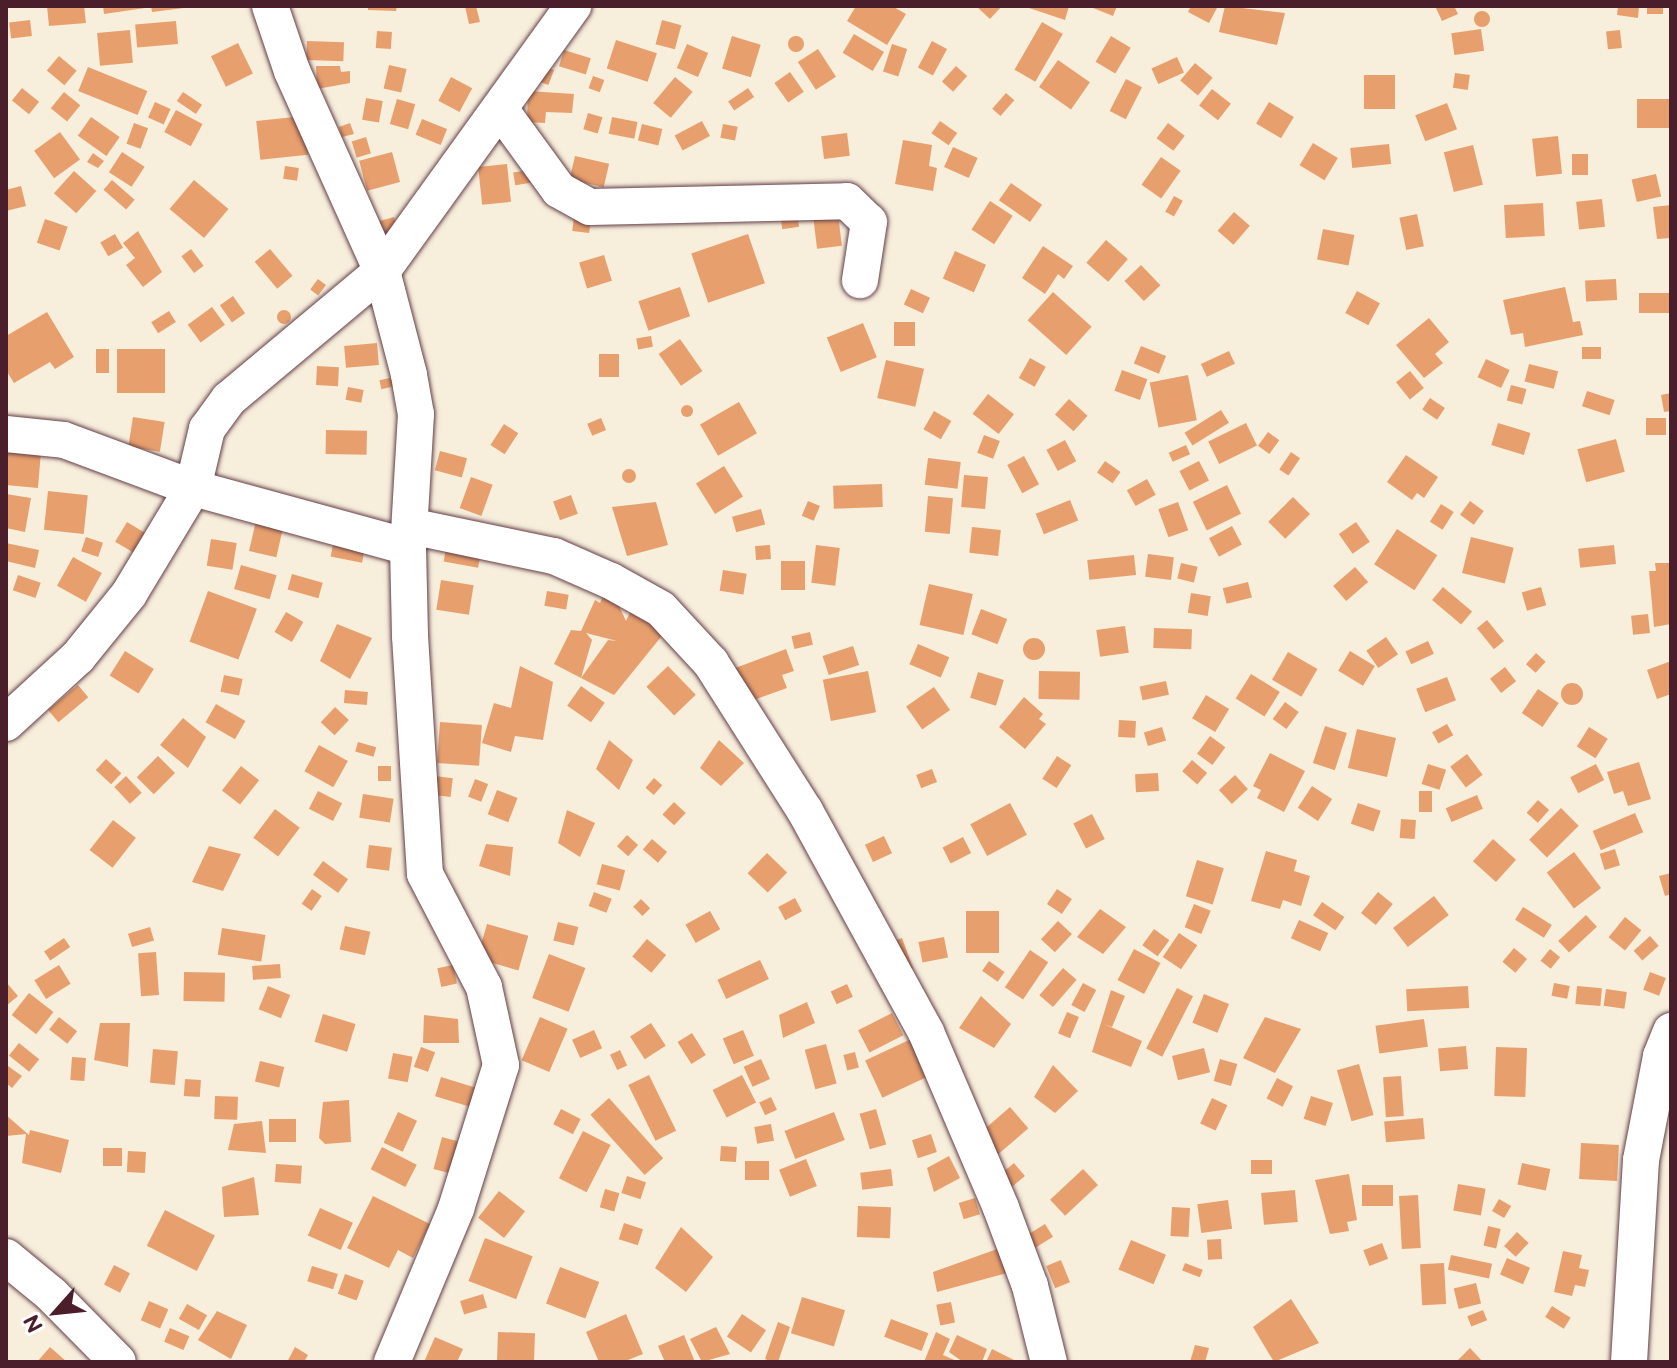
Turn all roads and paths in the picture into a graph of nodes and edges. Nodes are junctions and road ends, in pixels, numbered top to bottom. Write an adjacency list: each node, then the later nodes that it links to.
1 (270, 6): 4 (street)
2 (573, 6): 3 (street)
3 (500, 109): 4 (street); 5 (street)
4 (382, 271): 7 (street); 8 (street)
5 (860, 280)
6 (6, 434): 7 (street)
7 (193, 488): 8 (street); 9 (street)
8 (409, 536): 13 (street); 14 (street)
9 (6, 723)
10 (1671, 1031): 15 (street)
11 (6, 1257): 12 (street)
12 (118, 1362)
13 (392, 1362)
14 (1049, 1362)
15 (1629, 1362)

